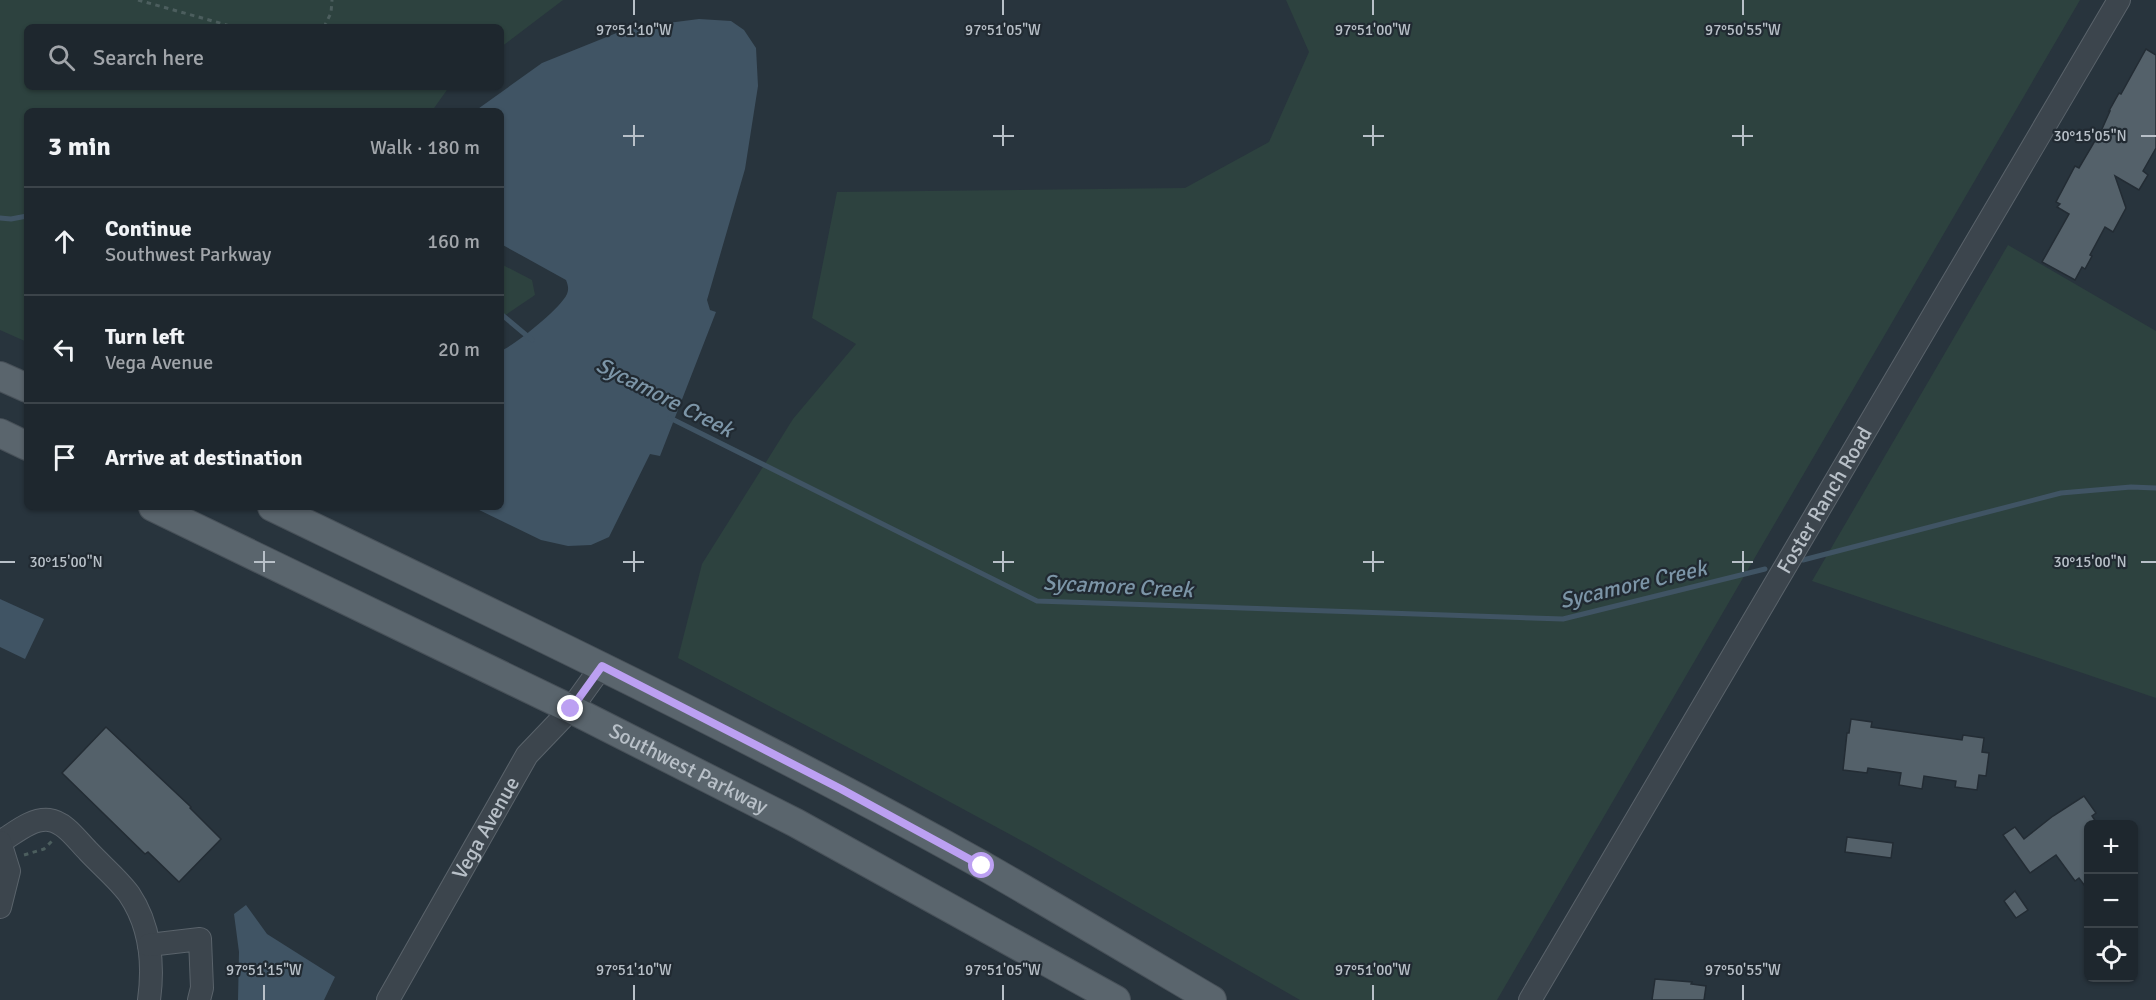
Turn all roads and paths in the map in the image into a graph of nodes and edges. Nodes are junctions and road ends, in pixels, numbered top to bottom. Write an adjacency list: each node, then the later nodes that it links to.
1 (138, 0): 4 (path)
2 (332, 0): 5 (path)
3 (2119, 0): 24 (street, Foster Ranch Road)
4 (223, 24)
5 (326, 24)
6 (0, 376): 7 (main road)
7 (24, 387)
8 (0, 434): 9 (main road)
9 (24, 445)
10 (159, 510): 13 (main road, Southwest Parkway)
11 (278, 510): 12 (main road)
12 (602, 666): 13 (street, Vega Avenue); 23 (main road)
13 (571, 709): 21 (street, Vega Avenue); 22 (main road, Southwest Parkway)
14 (55, 838): 16 (path)
15 (0, 842): 17 (street); 18 (street)
16 (20, 856)
17 (0, 907)
18 (150, 945): 19 (street); 20 (street)
19 (149, 1000)
20 (199, 1000)
21 (387, 1000)
22 (1116, 1000)
23 (1212, 1000)
24 (1530, 1000)

